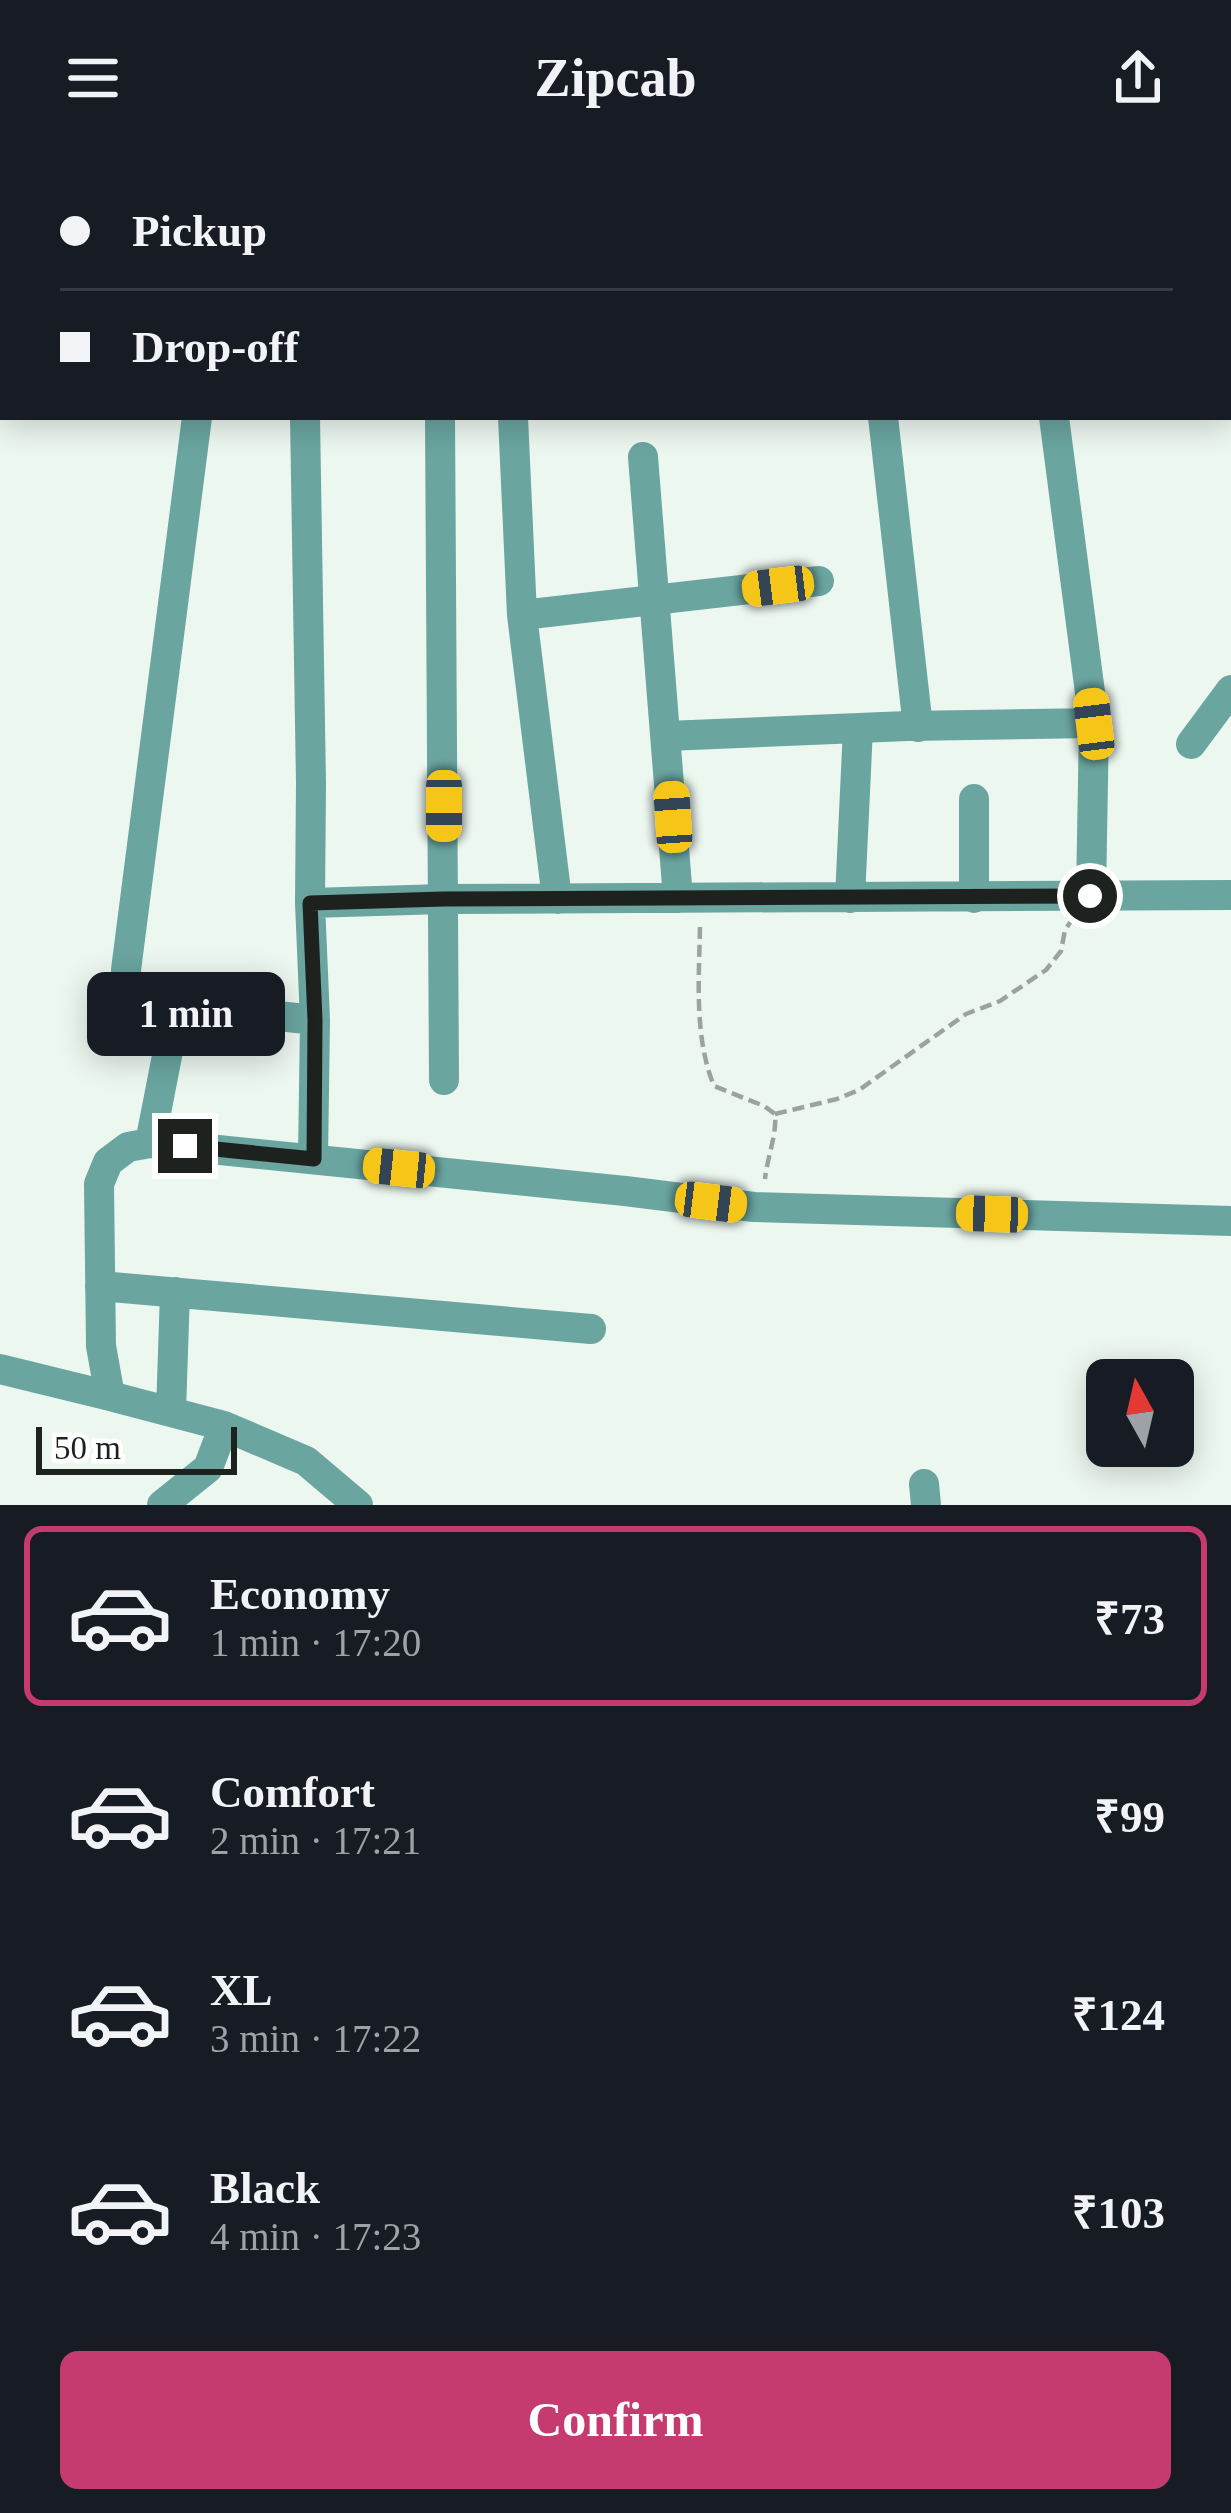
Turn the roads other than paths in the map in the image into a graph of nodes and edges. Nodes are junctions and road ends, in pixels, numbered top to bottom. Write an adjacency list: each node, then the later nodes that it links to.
1 (196, 420): 26 (street)
2 (305, 420): 25 (street)
3 (440, 420): 24 (street)
4 (513, 420): 10 (street)
5 (883, 420): 13 (street)
6 (1054, 420): 12 (street)
7 (643, 457): 9 (street)
8 (819, 580): 9 (street)
9 (656, 601): 10 (street); 15 (street)
10 (522, 615): 20 (street)
11 (1231, 690): 16 (street)
12 (1094, 724): 13 (street); 18 (street)
13 (918, 727): 14 (street)
14 (858, 728): 15 (street); 22 (street)
15 (667, 736): 21 (street)
16 (1191, 744)
17 (974, 799): 23 (street)
18 (1090, 896): 19 (street); 23 (street)
19 (1231, 896)
20 (556, 898): 21 (street); 24 (street)
21 (689, 898): 22 (street)
22 (850, 898): 23 (street)
23 (974, 898)
24 (444, 899): 25 (street); 28 (street)
25 (310, 903): 27 (street)
26 (129, 1000): 27 (street); 29 (street)
27 (315, 1020): 30 (street)
28 (444, 1080)
29 (150, 1143): 30 (street); 32 (street)
30 (314, 1159): 31 (street)
31 (1231, 1221)
32 (100, 1286): 33 (street); 36 (street)
33 (175, 1292): 34 (street); 37 (street)
34 (591, 1329)
35 (0, 1369): 36 (street)
36 (110, 1396): 37 (street)
37 (171, 1412): 38 (street)
38 (224, 1426): 39 (street); 40 (street)
39 (162, 1505)
40 (358, 1505)

